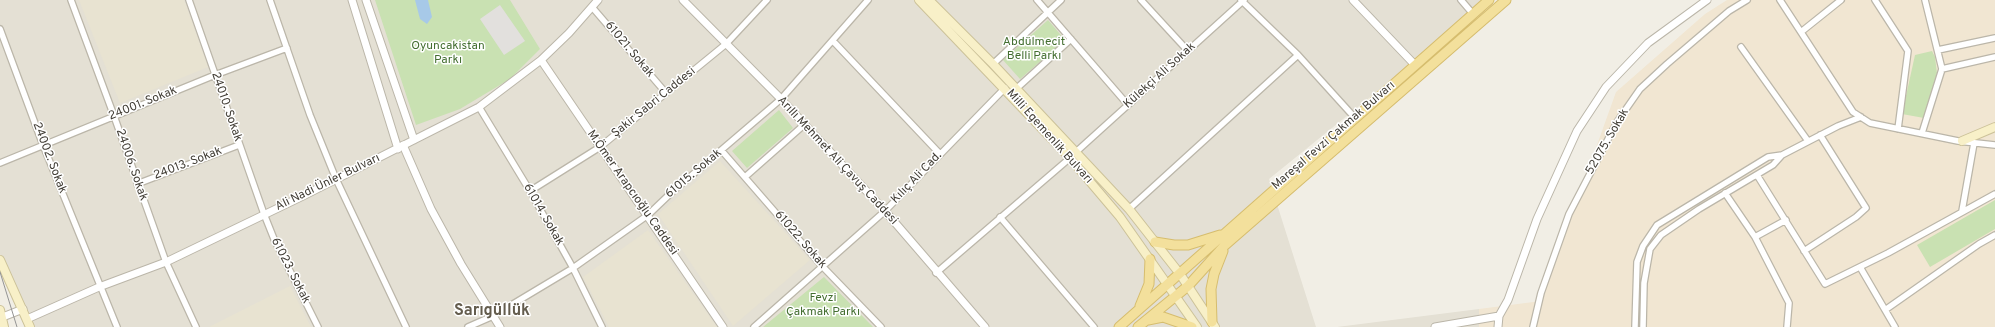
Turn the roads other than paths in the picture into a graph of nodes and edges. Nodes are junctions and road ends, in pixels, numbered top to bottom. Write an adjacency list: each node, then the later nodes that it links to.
1 (71, 0): 52 (street, 24006. Sokak)
2 (189, 0): 45 (street, 24010. Sokak)
3 (270, 0): 36 (street)
4 (352, 0): 67 (street)
5 (366, 0): 60 (street)
6 (598, 0): 26 (street, Ali Nadi Ünler Bulvarı)
7 (683, 0): 34 (street, Arıllı Mehmet Ali Çavuş Caddesi)
8 (767, 0): 34 (street, Şakir Sabri Caddesi)
9 (868, 0): 33 (street, 61015. Sokak)
10 (919, 0): 46 (main road, Milli Egemenlik Bulvarı)
11 (929, 0): 42 (main road, Milli Egemenlik Bulvarı)
12 (1037, 0): 27 (street)
13 (1061, 0): 27 (street)
14 (1141, 0): 38 (street)
15 (1353, 0): 43 (street)
16 (1461, 0): 28 (street)
17 (1490, 0): 28 (main road, Mareşal Fevzi Çakmak Bulvarı)
18 (1506, 0): 92 (main road)
19 (1707, 0): 111 (street)
20 (1746, 0): 134 (street, 52075. Sokak)
21 (1780, 0): 30 (street)
22 (1841, 0): 30 (street)
23 (1875, 0): 57 (street)
24 (1925, 0): 37 (street)
25 (1243, 1): 38 (street, Külekçi Ali Sokak); 39 (street)
26 (592, 7): 41 (street, Ali Nadi Ünler Bulvarı); 48 (street, 61021. Sokak)
27 (1048, 12): 32 (street); 42 (street)
28 (1473, 14): 43 (main road, Mareşal Fevzi Çakmak Bulvarı)
29 (0, 29): 64 (street, 24002. Sokak)
30 (1801, 32): 53 (street)
31 (1995, 38): 37 (street)
32 (1071, 39): 47 (street); 50 (street)
33 (833, 41): 49 (street, 61015. Sokak); 70 (street)
34 (726, 44): 48 (street, Şakir Sabri Caddesi); 49 (street, Arıllı Mehmet Ali Çavuş Caddesi)
35 (1741, 46): 61 (street)
36 (287, 48): 45 (street, 24001. Sokak); 76 (street)
37 (1938, 50): 44 (street)
38 (1188, 51): 50 (street, Külekçi Ali Sokak)
39 (1298, 55): 54 (street); 81 (street)
40 (1995, 57): 44 (street)
41 (541, 60): 51 (street, Ali Nadi Ünler Bulvarı); 68 (street, M.Ömer Arapcıoğlu Caddesi)
42 (993, 64): 47 (main road, Milli Egemenlik Bulvarı)
43 (1415, 66): 54 (main road, Mareşal Fevzi Çakmak Bulvarı)
44 (1942, 69): 58 (street)
45 (215, 75): 52 (street, 24001. Sokak); 65 (street, 24010. Sokak)
46 (1005, 88): 70 (street, Kılıç Ali Cad.); 71 (main road, Milli Egemenlik Bulvarı)
47 (1016, 89): 71 (main road, Milli Egemenlik Bulvarı)
48 (666, 94): 68 (street, Şakir Sabri Caddesi)
49 (781, 98): 55 (street, Arıllı Mehmet Ali Çavuş Caddesi); 69 (street, 61015. Sokak)
50 (1128, 105): 71 (street, Külekçi Ali Sokak)
51 (479, 107): 60 (street, Ali Nadi Ünler Bulvarı); 78 (street, 61014. Sokak)
52 (114, 116): 64 (street, 24001. Sokak); 77 (street, 24006. Sokak)
53 (1861, 117): 57 (street); 59 (street)
54 (1355, 118): 88 (main road, Mareşal Fevzi Çakmak Bulvarı)
55 (804, 124): 75 (street); 82 (street, Arıllı Mehmet Ali Çavuş Caddesi)
56 (1995, 127): 62 (main road)
57 (1898, 129): 58 (street)
58 (1922, 133): 62 (street)
59 (1820, 134): 61 (street); 93 (street)
60 (414, 140): 67 (street, Ali Nadi Ünler Bulvarı)
61 (1808, 141): 72 (street)
62 (1962, 141): 63 (street)
63 (1974, 143): 66 (street); 83 (street)
64 (43, 145): 73 (street, 24001. Sokak); 104 (street, 24002. Sokak)
65 (239, 145): 77 (street, 24013. Sokak); 84 (street, 24010. Sokak)
66 (1995, 145)
67 (400, 147): 76 (street, Ali Nadi Ünler Bulvarı); 110 (street)
68 (600, 148): 78 (street, Şakir Sabri Caddesi); 85 (street, M.Ömer Arapcıoğlu Caddesi)
69 (722, 151): 75 (street, 61022. Sokak); 85 (street, 61015. Sokak)
70 (940, 154): 82 (street, Kılıç Ali Cad.)
71 (1073, 155): 81 (main road, Milli Egemenlik Bulvarı); 86 (street, Külekçi Ali Sokak); 94 (main road, Milli Egemenlik Bulvarı)
72 (1782, 155): 74 (street); 135 (street)
73 (0, 163)
74 (1757, 175): 79 (street); 87 (street)
75 (745, 178): 97 (street, 61022. Sokak)
76 (336, 179): 84 (street, Ali Nadi Ünler Bulvarı); 119 (street)
77 (137, 184): 96 (street, 24006. Sokak)
78 (530, 191): 99 (street, 61014. Sokak)
79 (1725, 193): 90 (street); 136 (street)
80 (1995, 194): 83 (street)
81 (1129, 209): 91 (main road, Milli Egemenlik Bulvarı)
82 (885, 211): 97 (street, Kılıç Ali Cad.); 100 (street, Arıllı Mehmet Ali Çavuş Caddesi)
83 (1962, 211): 98 (street)
84 (264, 214): 96 (street, Ali Nadi Ünler Bulvarı); 118 (street, 61023. Sokak)
85 (648, 215): 99 (street, 61015. Sokak); 123 (street, M.Ömer Arapcıoğlu Caddesi)
86 (1000, 217): 100 (street, Külekçi Ali Sokak); 127 (street)
87 (1786, 220): 90 (street); 93 (street)
88 (1224, 234): 91 (main road); 101 (main road, Mareşal Fevzi Çakmak Bulvarı)
89 (1995, 235): 108 (street)
90 (1755, 237): 137 (street)
91 (1155, 242): 101 (main road, Milli Egemenlik Bulvarı)
92 (1225, 245): 103 (main road); 113 (main road)
93 (1804, 251): 98 (street)
94 (1150, 259): 102 (main road, Milli Egemenlik Bulvarı); 106 (main road)
95 (0, 260): 107 (main road)
96 (166, 262): 104 (street, Ali Nadi Ünler Bulvarı); 117 (street, 24006. Sokak)
97 (822, 266): 124 (street, Kılıç Ali Cad.); 125 (street, 61022. Sokak)
98 (1860, 267): 108 (street)
99 (573, 268): 110 (street, 61015. Sokak); 122 (street, 61014. Sokak)
100 (936, 273): 126 (street, Arıllı Mehmet Ali Çavuş Caddesi)
101 (1180, 274): 102 (main road, Mareşal Fevzi Çakmak Bulvarı); 103 (main road, Milli Egemenlik Bulvarı)
102 (1167, 283): 105 (main road, Milli Egemenlik Bulvarı); 106 (main road, Mareşal Fevzi Çakmak Bulvarı)
103 (1188, 286): 105 (main road); 113 (main road, Milli Egemenlik Bulvarı)
104 (99, 287): 114 (street, Ali Nadi Ünler Bulvarı); 116 (street, 24002. Sokak)
105 (1175, 295): 112 (main road); 131 (main road, Milli Egemenlik Bulvarı)
106 (1138, 309): 128 (main road, Mareşal Fevzi Çakmak Bulvarı)
107 (23, 310): 109 (street); 114 (main road)
108 (1885, 310): 138 (street)
109 (1, 315): 115 (main road)
110 (493, 316): 120 (street, 61015. Sokak); 121 (street)
111 (1499, 316): 132 (street); 133 (street)
112 (1146, 320): 129 (main road); 130 (main road)
113 (1214, 324)
114 (29, 325)
115 (4, 327)
116 (117, 327)
117 (196, 327)
118 (318, 327)
119 (406, 327)
120 (468, 327)
121 (500, 327)
122 (602, 327)
123 (723, 327)
124 (754, 327)
125 (881, 327)
126 (985, 327)
127 (1094, 327)
128 (1119, 327)
129 (1138, 327)
130 (1192, 327)
131 (1197, 327)
132 (1435, 327)
133 (1498, 327)
134 (1533, 327)
135 (1635, 327)
136 (1643, 327)
137 (1787, 327)
138 (1895, 327)

